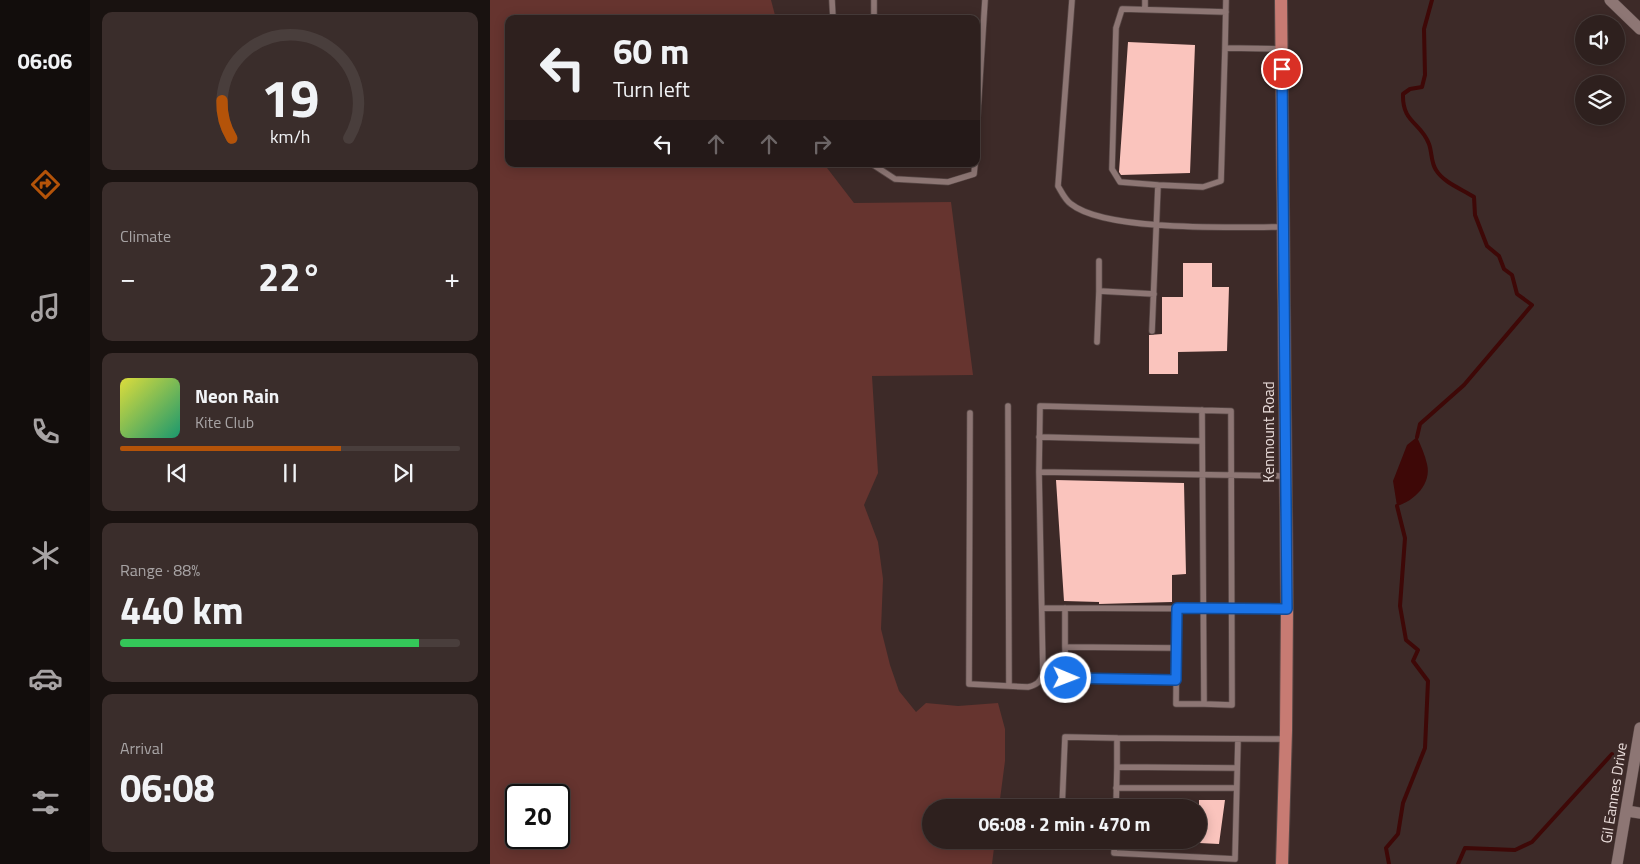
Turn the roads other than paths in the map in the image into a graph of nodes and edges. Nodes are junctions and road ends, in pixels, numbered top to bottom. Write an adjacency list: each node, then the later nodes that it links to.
1 (832, 0): 11 (lane)
2 (874, 0): 12 (lane)
3 (985, 0): 16 (lane)
4 (1072, 0): 20 (lane)
5 (1145, 0): 9 (lane)
6 (1226, 0): 10 (lane)
7 (1281, 0): 15 (main road, Kenmount Road)
8 (1610, 0): 13 (street)
9 (1145, 9): 10 (lane); 19 (lane)
10 (1226, 12): 14 (lane)
11 (833, 15)
12 (874, 15)
13 (1640, 29)
14 (1225, 48): 15 (lane); 19 (lane)
15 (1282, 49): 21 (main road, Kenmount Road)
16 (980, 78)
17 (877, 167): 18 (lane)
18 (975, 167)
19 (1158, 185): 20 (lane)
20 (1157, 224): 21 (lane); 24 (lane)
21 (1284, 227): 35 (main road, Kenmount Road)
22 (1099, 261): 23 (lane)
23 (1099, 291): 24 (lane); 26 (lane)
24 (1154, 294): 25 (lane)
25 (1152, 331)
26 (1098, 342)
27 (1008, 406): 45 (lane)
28 (1202, 410): 30 (lane); 31 (lane); 34 (lane)
29 (970, 413): 45 (lane)
30 (1039, 437): 31 (lane); 32 (lane)
31 (1201, 441): 33 (lane)
32 (1039, 472): 33 (lane); 36 (lane)
33 (1201, 475): 34 (lane); 39 (lane)
34 (1231, 475): 35 (lane); 40 (lane)
35 (1286, 476): 41 (main road, Kenmount Road)
36 (1042, 608): 37 (lane); 45 (lane)
37 (1065, 608): 38 (lane); 42 (lane)
38 (1177, 608): 39 (lane); 43 (lane)
39 (1203, 608): 40 (lane); 46 (lane)
40 (1232, 609): 41 (lane); 46 (lane)
41 (1287, 609): 50 (main road, Kenmount Road)
42 (1065, 647): 43 (lane); 44 (lane)
43 (1176, 648): 44 (lane)
44 (1176, 680): 46 (lane)
45 (1009, 686)
46 (1204, 704)
47 (1640, 728): 57 (street, Gil Eannes Drive)
48 (1117, 738): 49 (lane); 51 (lane); 55 (lane)
49 (1238, 739): 50 (lane); 52 (lane)
50 (1286, 739): 60 (main road, Kenmount Road)
51 (1117, 767): 52 (lane); 53 (lane)
52 (1236, 768): 54 (lane)
53 (1116, 788): 54 (lane); 56 (lane)
54 (1236, 788): 59 (lane)
55 (1062, 799)
56 (1116, 799)
57 (1627, 811): 58 (street); 61 (street, Gil Eannes Drive)
58 (1640, 813)
59 (1114, 849)
60 (1282, 864)
61 (1617, 864)

